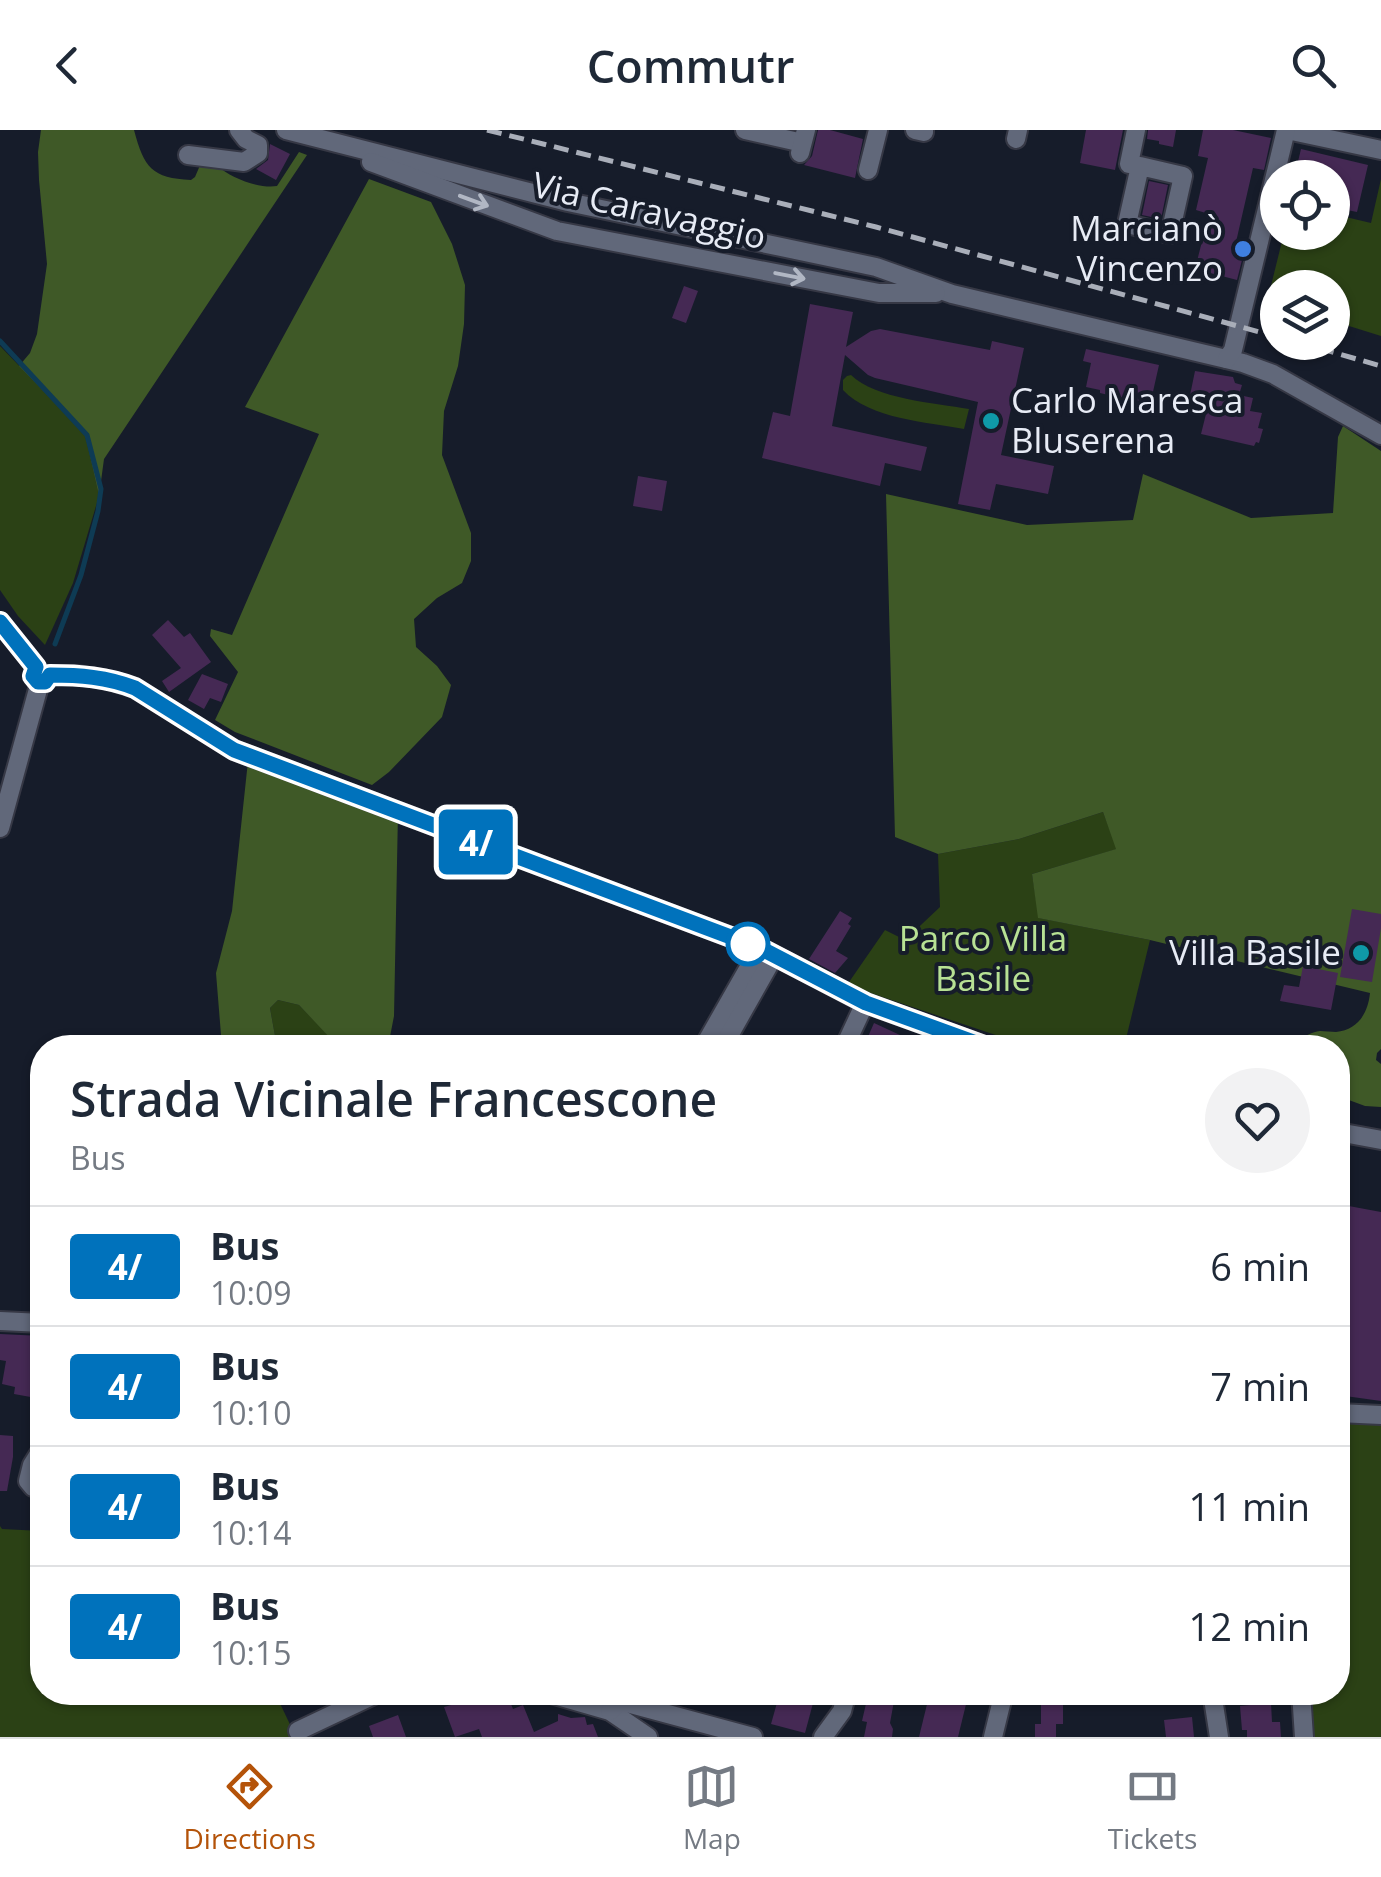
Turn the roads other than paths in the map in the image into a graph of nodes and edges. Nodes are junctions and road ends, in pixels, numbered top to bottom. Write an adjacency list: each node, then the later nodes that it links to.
1 (239, 130): 11 (street)
2 (285, 130): 14 (street, Via Caravaggio); 14 (street, Via Caravaggio, one-way to 14)
3 (878, 130): 13 (street)
4 (915, 130): 5 (street)
5 (924, 130)
6 (1136, 130): 12 (street)
7 (1287, 130): 10 (street); 15 (street)
8 (757, 131): 9 (street)
9 (800, 141)
10 (1372, 142)
11 (188, 155)
12 (1140, 166)
13 (868, 170)
14 (952, 294): 15 (street, Via Caravaggio)
15 (1230, 355): 16 (street, Via Caravaggio)
16 (1381, 435)
17 (0, 622): 18 (street)
18 (8, 646): 19 (street)
19 (42, 675): 20 (street); 21 (street)
20 (0, 828)
21 (767, 952): 22 (street); 23 (street); 24 (street)
22 (866, 1003): 25 (street); 26 (street)
23 (712, 1035)
24 (728, 1035)
25 (850, 1035)
26 (954, 1035)
27 (1350, 1134): 28 (street)
28 (1381, 1140)
29 (0, 1321): 30 (street)
30 (30, 1322)
31 (1350, 1413): 32 (street)
32 (1381, 1414)
33 (353, 1705): 42 (street)
34 (589, 1705): 41 (street)
35 (616, 1705): 41 (street)
36 (634, 1705): 44 (street)
37 (844, 1705): 45 (street)
38 (1001, 1705): 46 (street)
39 (1214, 1705): 47 (street)
40 (1302, 1705): 48 (street)
41 (610, 1711): 43 (street)
42 (298, 1731)
43 (648, 1737)
44 (753, 1737)
45 (823, 1737)
46 (994, 1737)
47 (1219, 1737)
48 (1304, 1737)

